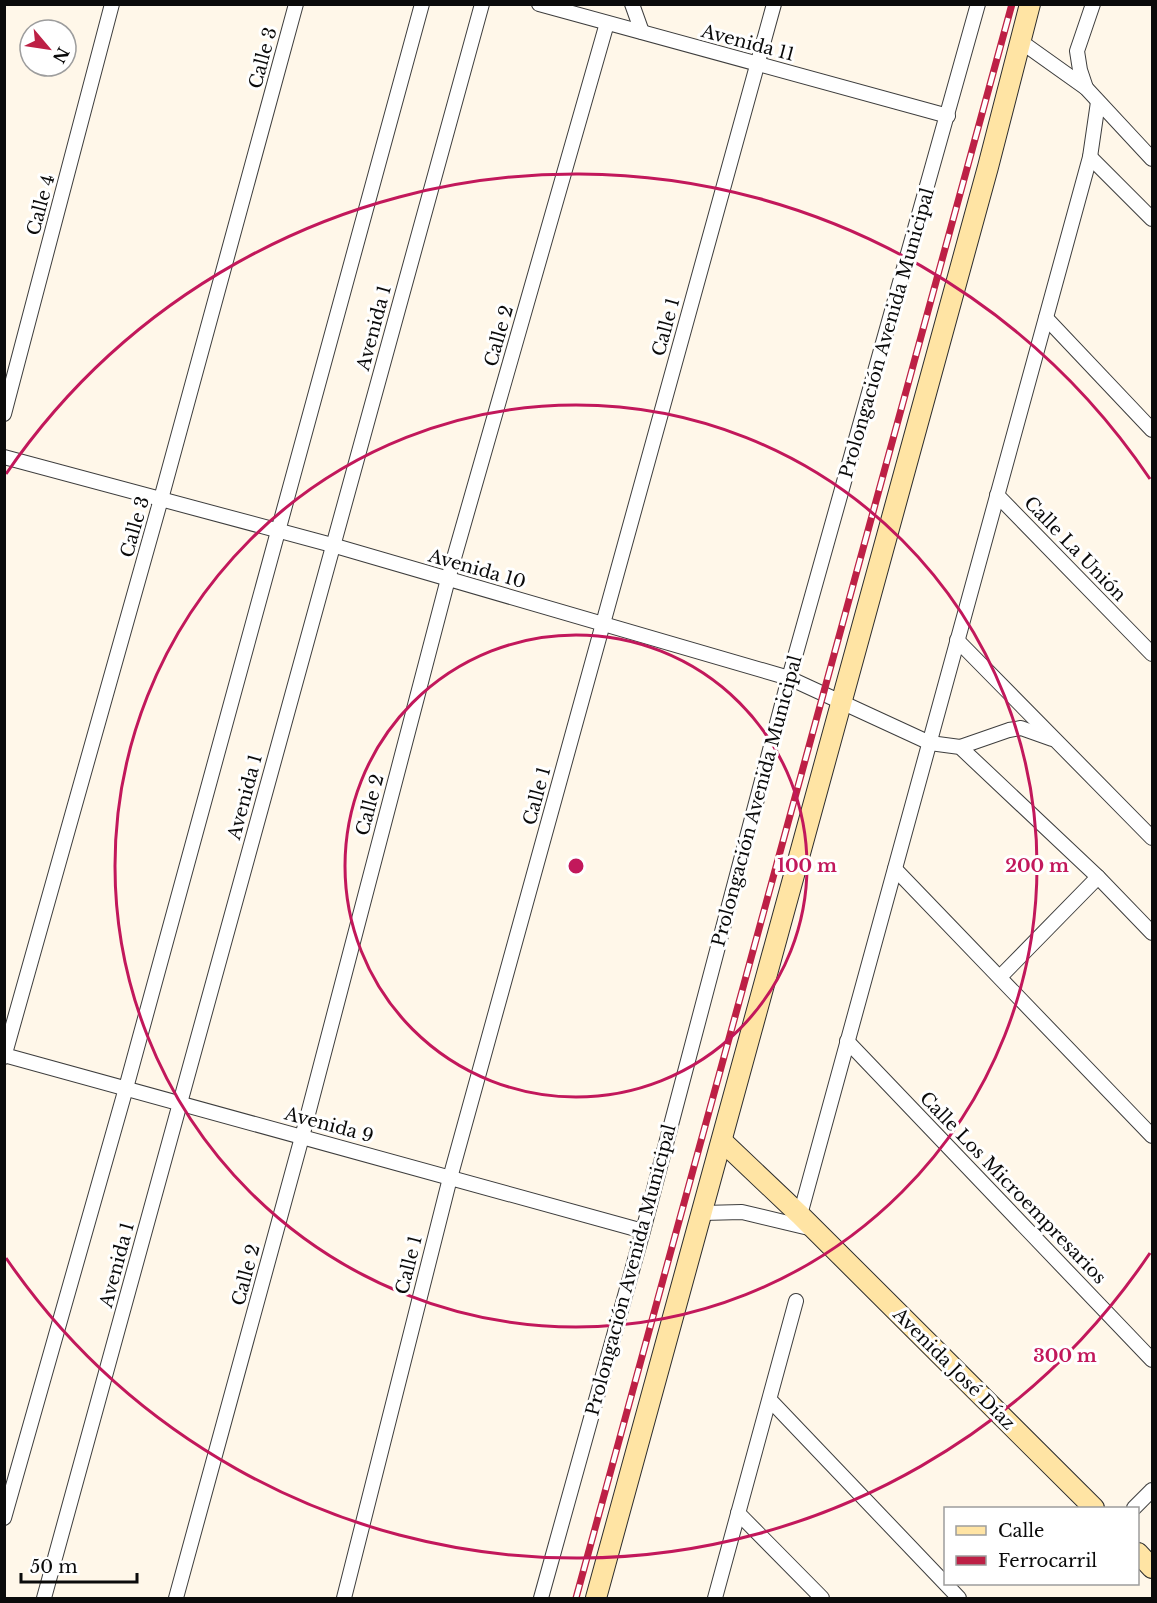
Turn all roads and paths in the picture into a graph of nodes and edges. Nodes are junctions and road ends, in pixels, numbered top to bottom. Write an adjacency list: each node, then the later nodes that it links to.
1 (112, 4): 22 (street, Calle 4)
2 (296, 4): 26 (street, Calle 3)
3 (422, 4): 27 (street, Avenida 1)
4 (482, 4): 28 (street, Avenida 1)
5 (539, 4): 11 (street, Avenida 11)
6 (632, 4): 12 (street)
7 (774, 4): 14 (street, Calle 1)
8 (978, 4): 17 (street, Prolongación Avenida Municipal)
9 (1030, 4): 13 (main road)
10 (1093, 4): 15 (street)
11 (607, 23): 12 (street, Avenida 11); 29 (street, Calle 2)
12 (642, 32): 14 (street, Avenida 11)
13 (1020, 41): 15 (street); 34 (main road)
14 (758, 64): 17 (street, Avenida 11); 30 (street, Calle 1)
15 (1086, 88): 16 (street)
16 (1098, 102): 18 (street); 19 (street)
17 (948, 116): 33 (street, Prolongación Avenida Municipal)
18 (1090, 157): 20 (street); 21 (street)
19 (1152, 159)
20 (1152, 219)
21 (1046, 318): 23 (street); 25 (street)
22 (4, 414)
23 (1152, 430)
24 (4, 457): 26 (street, Avenida 10)
25 (997, 495): 31 (street); 32 (street, Calle La Unión)
26 (161, 499): 27 (street, Avenida 10); 44 (street, Calle 3)
27 (279, 531): 28 (street, Avenida 10); 45 (street, Avenida 1)
28 (332, 545): 29 (street, Avenida 10); 46 (street, Avenida 1)
29 (448, 579): 30 (street, Avenida 10); 48 (street, Calle 2)
30 (603, 624): 33 (street, Avenida 10); 50 (street, Calle 1)
31 (957, 640): 35 (street); 36 (street)
32 (1152, 654)
33 (789, 678): 34 (street, Avenida 10); 54 (street, Prolongación Avenida Municipal)
34 (842, 702): 36 (street, Avenida 10); 49 (main road)
35 (1056, 740): 37 (street); 38 (street)
36 (930, 743): 37 (street, Avenida 10); 39 (street)
37 (960, 747): 40 (street)
38 (1152, 836)
39 (895, 869): 42 (street); 43 (street)
40 (1098, 877): 41 (street); 42 (street)
41 (1152, 933)
42 (1000, 977): 47 (street)
43 (847, 1041): 52 (street); 56 (street, Calle Los Microempresarios)
44 (5, 1056): 45 (street, Avenida 9)
45 (126, 1088): 46 (street, Avenida 9); 62 (street, Avenida 1)
46 (181, 1103): 48 (street, Avenida 9); 67 (street, Avenida 1)
47 (1152, 1136)
48 (302, 1137): 50 (street, Avenida 9); 68 (street, Calle 2)
49 (722, 1141): 51 (main road); 52 (main road, Avenida José Díaz)
50 (450, 1178): 54 (street, Avenida 9); 69 (street, Calle 1)
51 (703, 1213): 53 (street); 71 (main road)
52 (800, 1215): 53 (main road, Avenida José Díaz)
53 (814, 1229): 59 (main road, Avenida José Díaz)
54 (643, 1231): 70 (street, Prolongación Avenida Municipal)
55 (796, 1301): 57 (street)
56 (1152, 1360)
57 (770, 1400): 61 (street); 65 (street)
58 (1152, 1490): 60 (street)
59 (1092, 1507)
60 (1136, 1507)
61 (738, 1513): 72 (street); 73 (street)
62 (4, 1518)
63 (1139, 1554): 64 (main road)
64 (1152, 1568)
65 (944, 1583)
66 (946, 1585): 74 (street)
67 (44, 1599)
68 (176, 1599)
69 (344, 1599)
70 (540, 1599)
71 (596, 1599)
72 (715, 1599)
73 (822, 1599)
74 (959, 1599)

